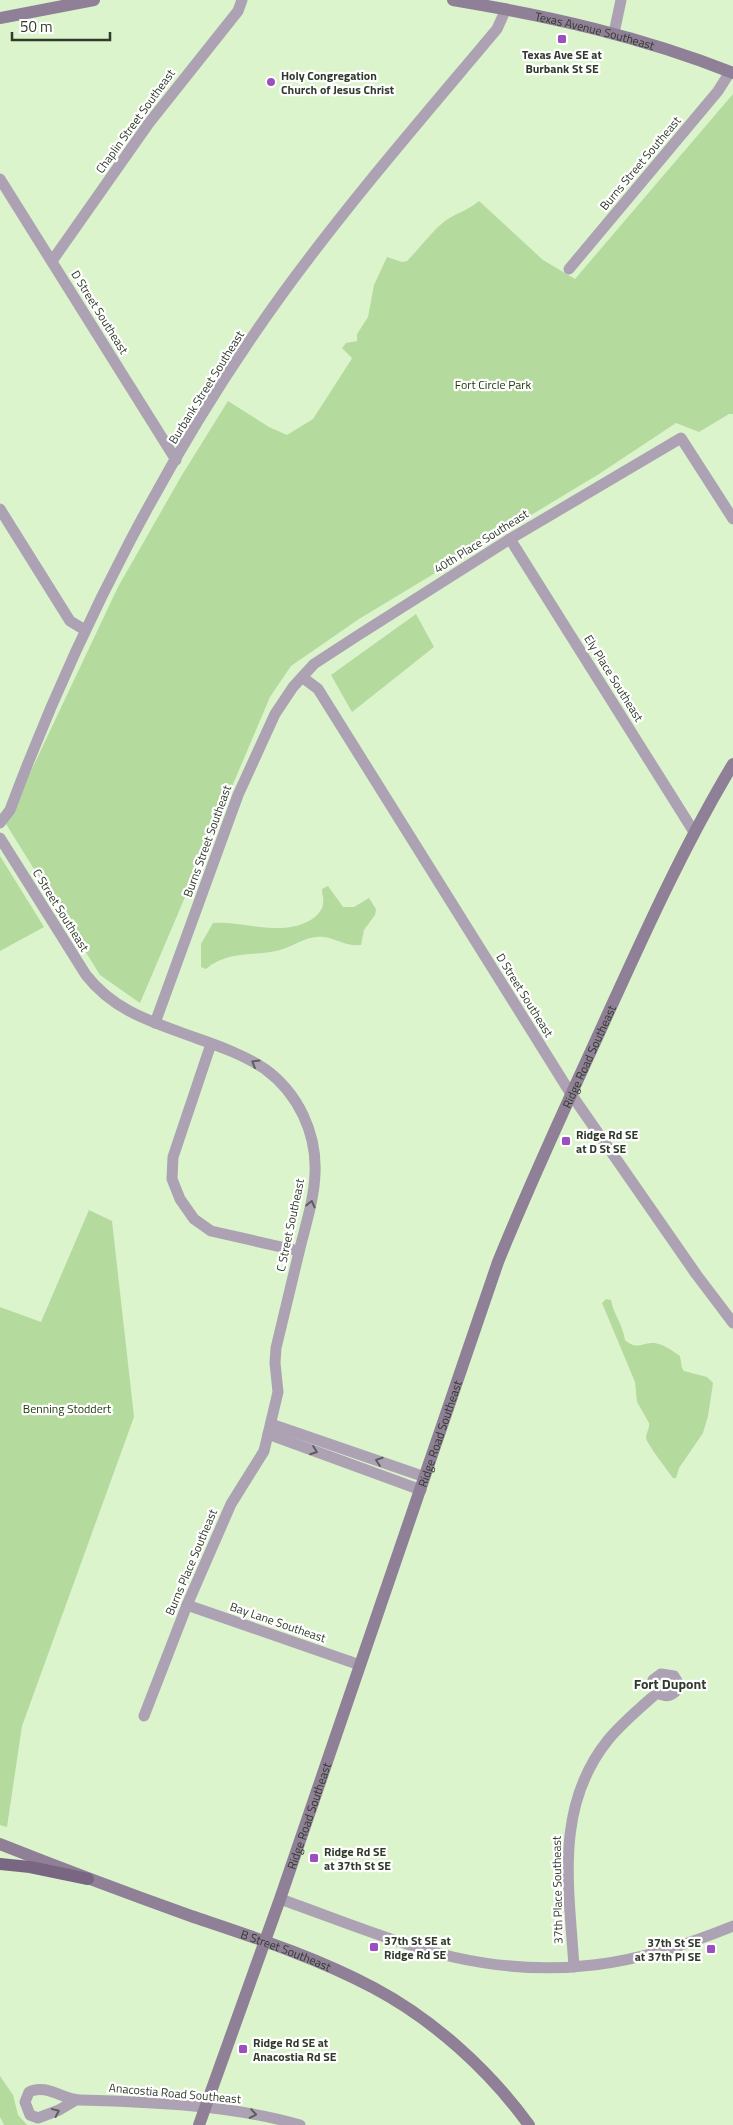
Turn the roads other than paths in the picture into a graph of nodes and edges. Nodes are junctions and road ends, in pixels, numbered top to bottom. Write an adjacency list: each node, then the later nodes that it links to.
1 (94, 0): 6 (main road)
2 (242, 0): 10 (street, Chaplin Street Southeast)
3 (453, 0): 5 (main road, Texas Avenue Southeast)
4 (621, 0): 7 (street)
5 (506, 9): 7 (main road, Texas Avenue Southeast); 12 (street, Burbank Street Southeast)
6 (0, 18)
7 (614, 33): 8 (main road, Texas Avenue Southeast)
8 (731, 73): 11 (street, Burns Street Southeast)
9 (0, 178): 10 (street, D Street Southeast)
10 (52, 261): 12 (street, D Street Southeast)
11 (568, 269)
12 (176, 460): 16 (street, Burbank Street Southeast)
13 (0, 509): 16 (street)
14 (733, 519): 15 (street, 40th Place Southeast)
15 (510, 539): 17 (street, 40th Place Southeast); 20 (street, Ely Place Southeast)
16 (85, 630): 19 (street, Burbank Street Southeast)
17 (302, 677): 22 (street, Burns Street Southeast); 24 (street, D Street Southeast)
18 (733, 764): 20 (main road, Ridge Road Southeast)
19 (0, 823)
20 (694, 832): 24 (main road, Ridge Road Southeast)
21 (0, 838): 22 (street, C Street Southeast)
22 (155, 1023): 23 (street, C Street Southeast)
23 (212, 1044): 25 (street, C Street Southeast, one-way to 23); 25 (street)
24 (571, 1094): 26 (street, D Street Southeast); 28 (main road, Ridge Road Southeast)
25 (300, 1251): 27 (street, C Street Southeast)
26 (733, 1323)
27 (270, 1429): 28 (street, one-way to 27); 29 (street, one-way to 29); 30 (street, Burns Place Southeast)
28 (425, 1477): 29 (main road, Ridge Road Southeast)
29 (421, 1490): 31 (main road, Ridge Road Southeast)
30 (187, 1605): 31 (street, Bay Lane Southeast); 33 (street, Burns Place Southeast)
31 (360, 1665): 37 (main road, Ridge Road Southeast)
32 (657, 1693): 40 (street, 37th Place Southeast)
33 (144, 1716)
34 (0, 1844): 36 (main road, B Street Southeast)
35 (0, 1864): 36 (main road)
36 (88, 1879): 39 (main road, B Street Southeast)
37 (280, 1899): 39 (main road, Ridge Road Southeast); 40 (street)
38 (733, 1926): 40 (street)
39 (265, 1942): 42 (main road, Ridge Road Southeast); 45 (main road, B Street Southeast)
40 (574, 1966)
41 (76, 2100): 42 (street, Anacostia Road Southeast)
42 (205, 2108): 43 (main road, Ridge Road Southeast); 44 (street, Anacostia Road Southeast, one-way to 44)
43 (199, 2125)
44 (300, 2125)
45 (529, 2125)

